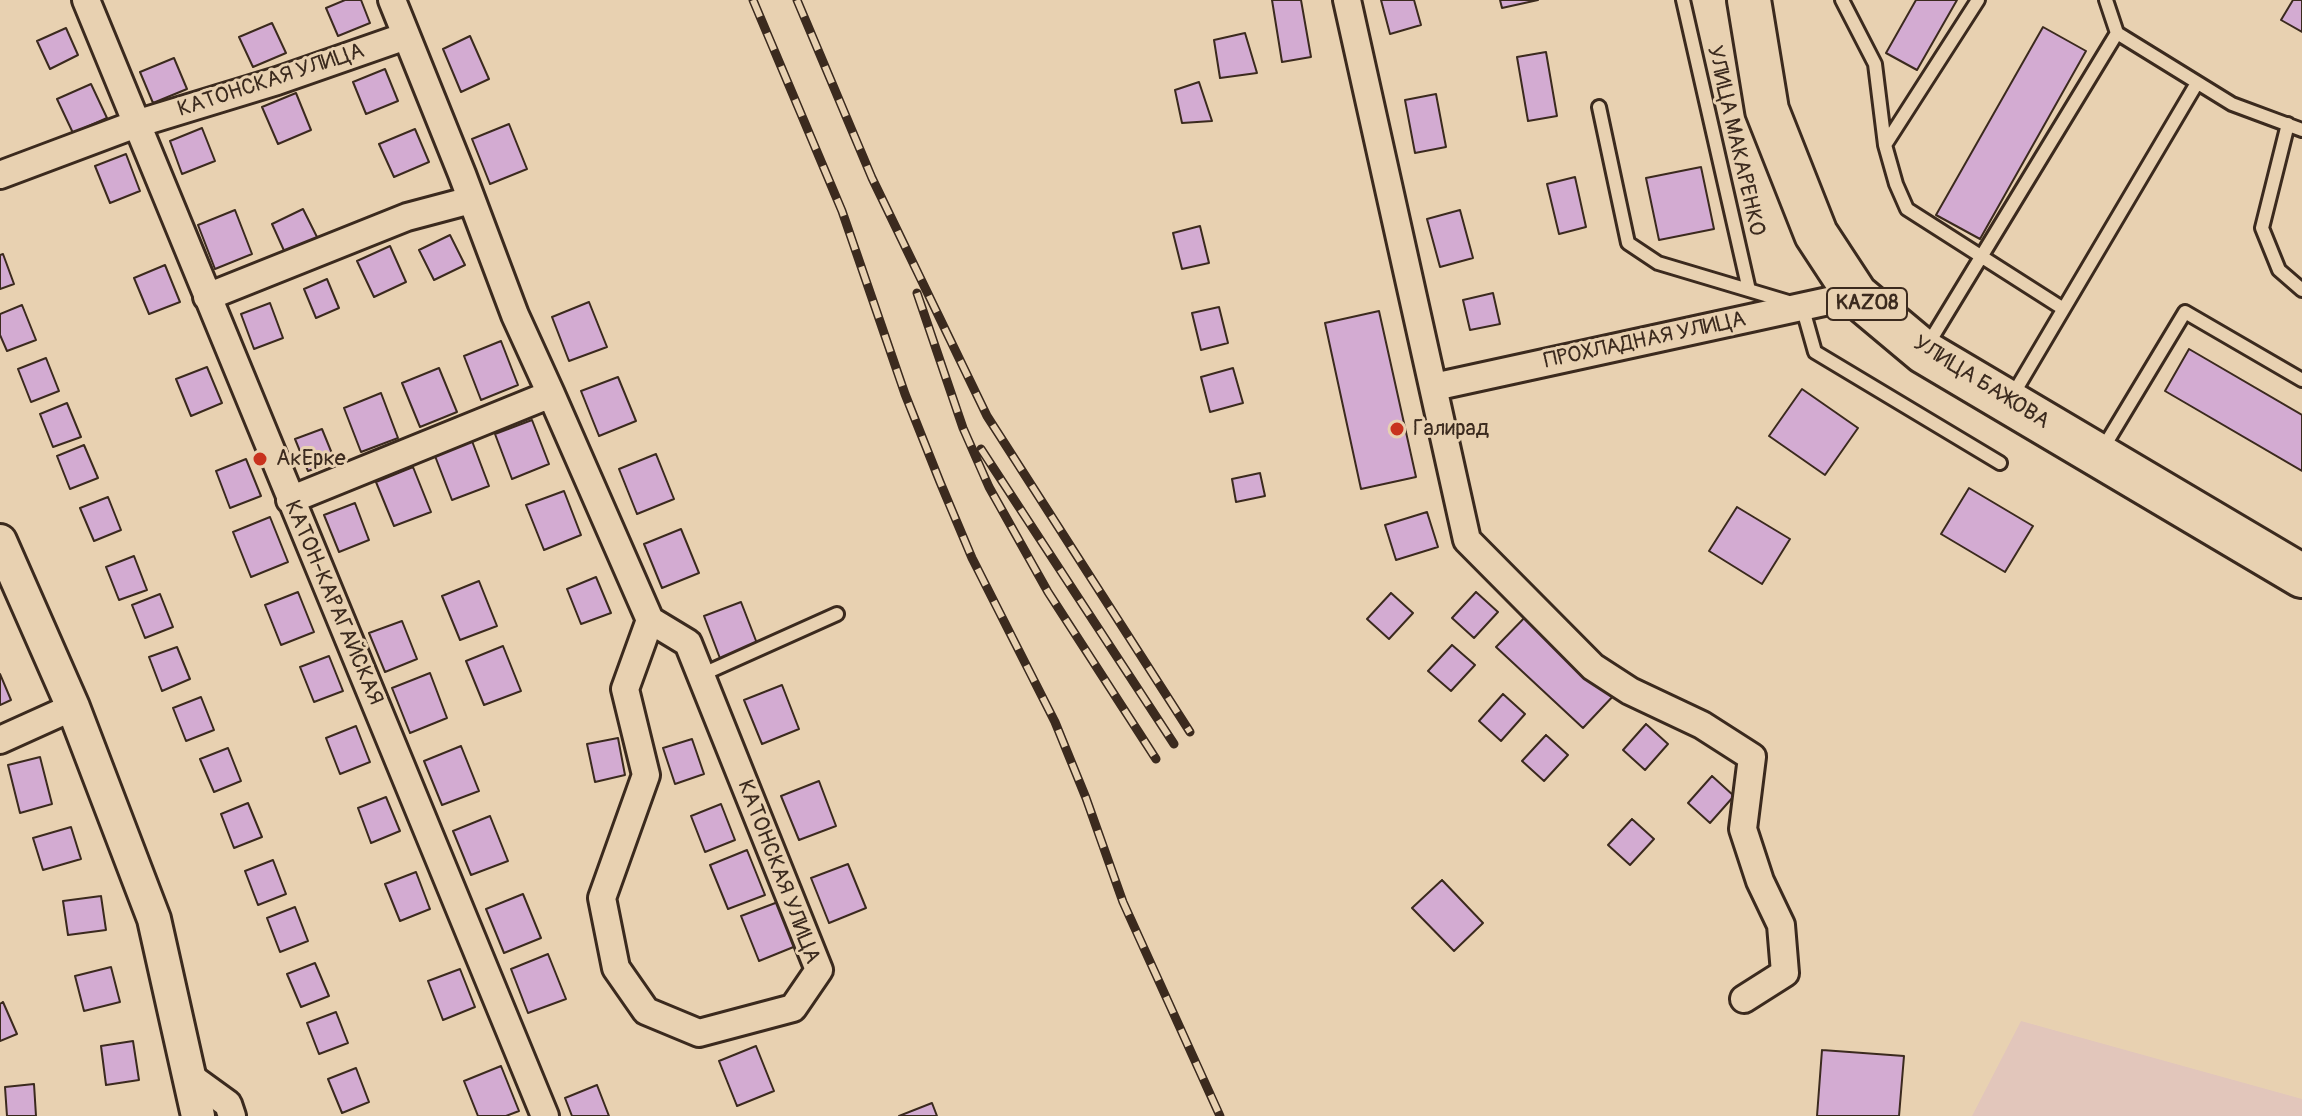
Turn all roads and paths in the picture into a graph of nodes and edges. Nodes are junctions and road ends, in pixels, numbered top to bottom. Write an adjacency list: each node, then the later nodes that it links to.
1 (86, 0): 13 (street, КАТОН-КАРАГАЙСКАЯ)
2 (392, 0): 10 (street)
3 (1347, 0): 28 (street)
4 (1683, 0): 20 (lane, УЛИЦА МАКАРЕНКО)
5 (1749, 0): 22 (highway, УЛИЦА БАЖОВА / KAZ08)
6 (1842, 0): 16 (lane)
7 (1978, 0): 16 (lane)
8 (2106, 0): 9 (lane)
9 (2117, 33): 11 (lane); 19 (lane)
10 (406, 36): 13 (street, КАТОНСКАЯ УЛИЦА); 18 (street)
11 (2197, 83): 14 (lane); 25 (lane)
12 (1599, 107): 20 (lane)
13 (136, 124): 17 (street, КАТОНСКАЯ УЛИЦА); 23 (street, КАТОН-КАРАГАЙСКАЯ)
14 (2288, 124): 15 (lane); 21 (lane)
15 (2302, 130)
16 (1885, 145): 19 (lane)
17 (0, 175)
18 (471, 200): 23 (street); 29 (street)
19 (1980, 256): 25 (lane); 26 (lane)
20 (1749, 290): 24 (lane)
21 (2302, 290)
22 (1856, 295): 24 (street, ПРОХЛАДНАЯ УЛИЦА); 26 (highway, УЛИЦА БАЖОВА / KAZ08)
23 (207, 297): 33 (street, КАТОН-КАРАГАЙСКАЯ)
24 (1802, 306): 28 (street, ПРОХЛАДНАЯ УЛИЦА); 32 (lane)
25 (2062, 308): 30 (lane)
26 (1924, 352): 30 (highway, УЛИЦА БАЖОВА / KAZ08)
27 (2302, 380): 31 (lane)
28 (1434, 387): 41 (street)
29 (551, 394): 33 (street); 37 (street)
30 (2009, 400): 31 (highway, УЛИЦА БАЖОВА / KAZ08)
31 (2098, 456): 35 (highway, УЛИЦА БАЖОВА / KAZ08)
32 (2000, 463)
33 (290, 500): 45 (street, КАТОН-КАРАГАЙСКАЯ)
34 (0, 541): 39 (street)
35 (2302, 576)
36 (837, 614): 38 (lane)
37 (650, 620): 38 (street, КАТОНСКАЯ УЛИЦА); 38 (street, КАТОНСКАЯ УЛИЦА)
38 (701, 675)
39 (73, 707): 40 (street); 42 (street)
40 (0, 740)
41 (1744, 999)
42 (188, 1075): 43 (street); 44 (street)
43 (198, 1116)
44 (232, 1116)
45 (545, 1116)

